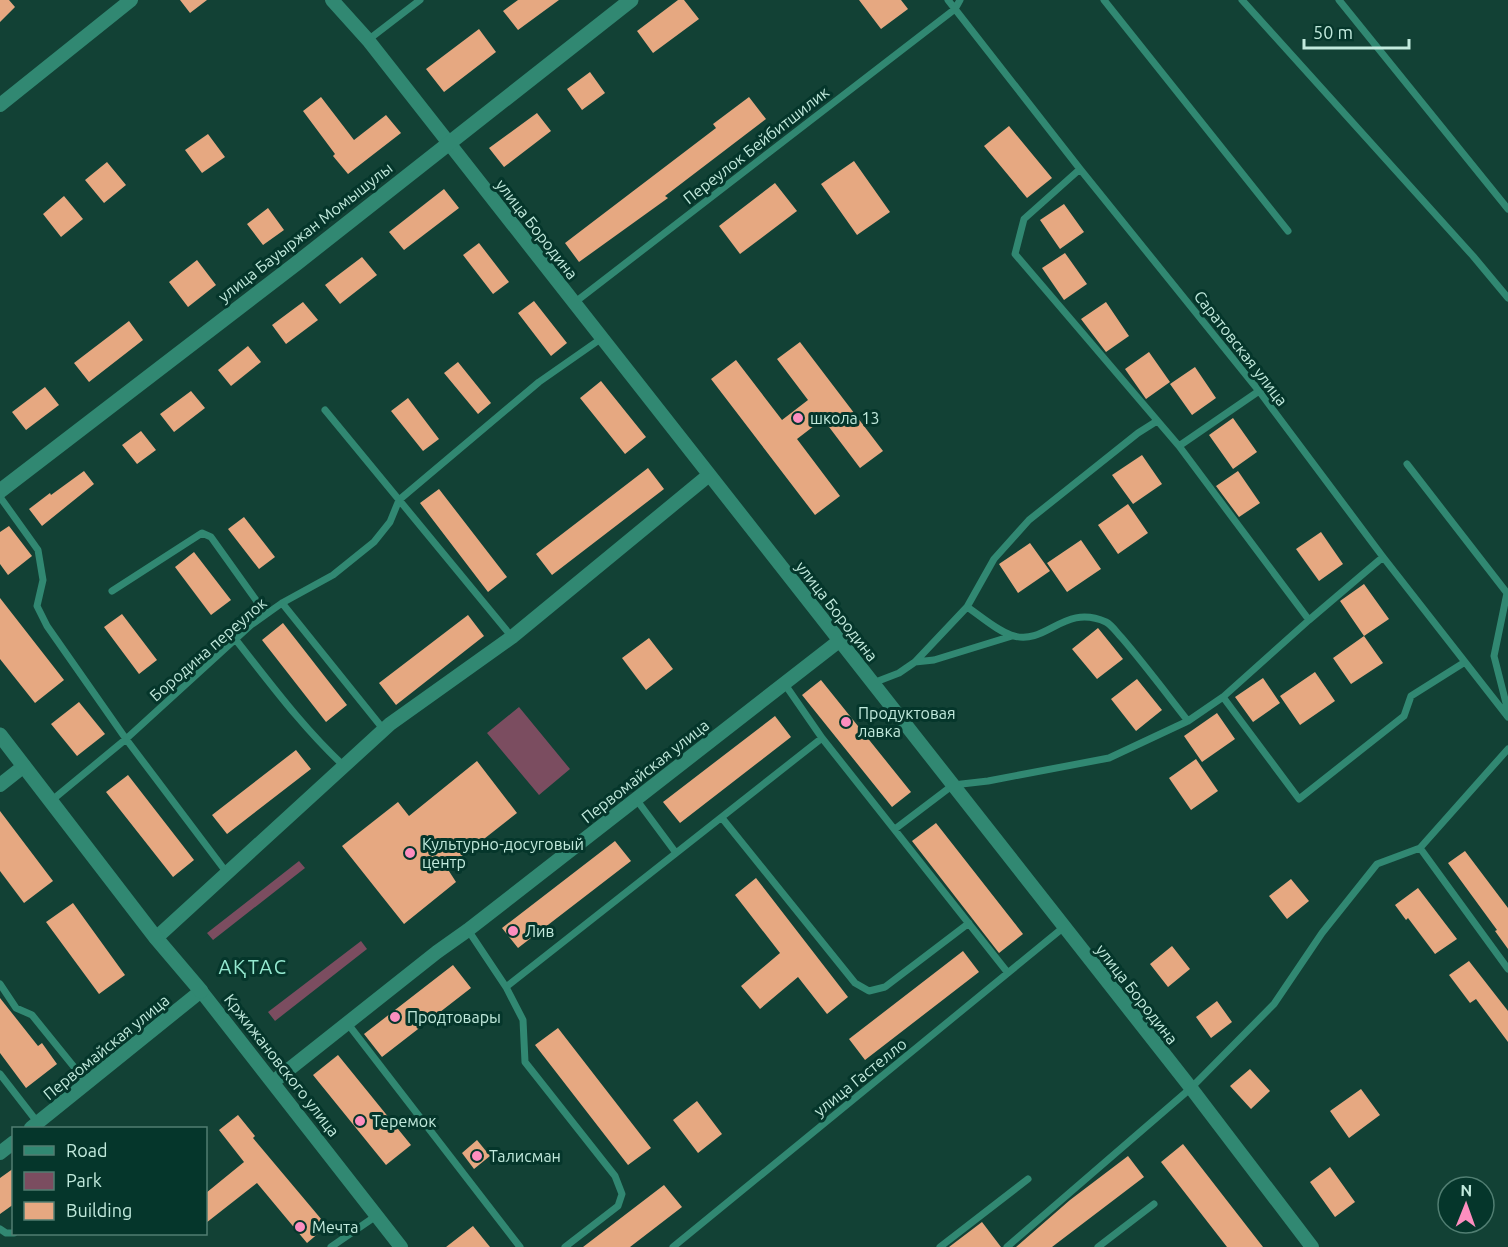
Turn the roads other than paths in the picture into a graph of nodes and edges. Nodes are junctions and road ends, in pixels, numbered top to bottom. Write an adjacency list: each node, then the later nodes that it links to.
1 (131, 0): 12 (street)
2 (332, 0): 11 (street, улица Бородина)
3 (420, 0): 11 (lane)
4 (631, 0): 13 (street, улица Бауыржан Момышулы)
5 (948, 0): 10 (lane, Саратовская улица)
6 (960, 0): 10 (lane)
7 (1104, 0): 16 (lane)
8 (1242, 0): 17 (lane)
9 (1339, 0): 15 (lane)
10 (955, 9): 14 (lane, Саратовская улица); 18 (lane, Переулок Бейбитшилик)
11 (368, 40): 13 (street, улица Бородина)
12 (0, 105)
13 (448, 142): 18 (street, улица Бородина); 26 (street, улица Бауыржан Момышулы)
14 (1080, 169): 20 (lane, Саратовская улица); 22 (lane)
15 (1508, 209)
16 (1288, 231)
17 (1508, 298)
18 (574, 303): 19 (street, улица Бородина)
19 (602, 339): 25 (street, улица Бородина); 28 (lane, Бородина переулок)
20 (1259, 391): 23 (lane); 29 (lane, Саратовская улица)
21 (325, 410): 28 (lane)
22 (1157, 421): 23 (lane); 33 (lane)
23 (1179, 446): 35 (lane)
24 (1407, 464): 31 (lane)
25 (709, 475): 37 (street); 39 (street, улица Бородина)
26 (0, 491)
27 (0, 497): 51 (lane)
28 (399, 500): 32 (lane, Бородина переулок); 37 (lane)
29 (1383, 557): 35 (lane); 41 (lane, Саратовская улица)
30 (112, 591): 34 (lane)
31 (1508, 593): 45 (lane)
32 (282, 603): 34 (lane, Бородина переулок); 48 (lane)
33 (968, 606): 36 (lane); 40 (lane)
34 (267, 614): 38 (lane, Бородина переулок)
35 (1310, 620): 44 (lane)
36 (1011, 636): 40 (lane); 47 (lane)
37 (512, 637): 48 (street)
38 (236, 640): 51 (lane, Бородина переулок); 54 (lane)
39 (839, 641): 42 (street, Первомайская улица); 43 (street, улица Бородина)
40 (915, 662): 43 (lane)
41 (1465, 662): 44 (lane); 46 (lane, Саратовская улица)
42 (784, 683): 50 (lane); 57 (street, Первомайская улица)
43 (873, 683): 56 (street, улица Бородина)
44 (1223, 697): 47 (lane)
45 (1508, 711)
46 (1508, 717)
47 (1188, 722): 56 (lane)
48 (384, 729): 54 (street)
49 (0, 735): 53 (street, Кржижановского улица)
50 (822, 738): 59 (lane); 60 (lane)
51 (126, 739): 58 (lane, Бородина переулок); 63 (lane)
52 (1508, 749): 61 (lane)
53 (24, 766): 55 (street); 58 (street, Кржижановского улица)
54 (344, 766): 63 (street)
55 (0, 785)
56 (953, 785): 60 (lane); 65 (street, улица Бородина)
57 (636, 798): 62 (lane); 66 (street, Первомайская улица)
58 (51, 801): 67 (street, Кржижановского улица)
59 (722, 818): 62 (lane); 64 (lane)
60 (896, 829): 64 (lane)
61 (1420, 848): 68 (lane); 77 (lane)
62 (676, 853): 71 (lane)
63 (227, 873): 67 (street)
64 (969, 923): 69 (lane)
65 (1064, 927): 69 (lane, улица Гастелло); 77 (street, улица Бородина)
66 (468, 930): 71 (lane); 73 (street, Первомайская улица)
67 (156, 938): 72 (street, Кржижановского улица)
68 (1508, 969)
69 (1008, 973): 88 (lane, улица Гастелло)
70 (0, 984): 76 (lane)
71 (506, 987): 87 (lane)
72 (201, 991): 75 (street, Кржижановского улица); 76 (street, Первомайская улица)
73 (348, 1024): 75 (street, Первомайская улица); 86 (lane)
74 (0, 1074): 78 (lane)
75 (273, 1082): 83 (street, Кржижановского улица)
76 (87, 1083): 78 (street, Первомайская улица)
77 (1191, 1088): 90 (lane); 92 (street, улица Бородина)
78 (34, 1126)
79 (12, 1144): 80 (street)
80 (0, 1153)
81 (1028, 1179): 89 (lane)
82 (1154, 1204): 91 (lane)
83 (376, 1216): 84 (lane); 85 (street, Кржижановского улица)
84 (331, 1247)
85 (401, 1247)
86 (520, 1247)
87 (565, 1247)
88 (672, 1247)
89 (939, 1247)
90 (1007, 1247)
91 (1098, 1247)
92 (1312, 1247)

